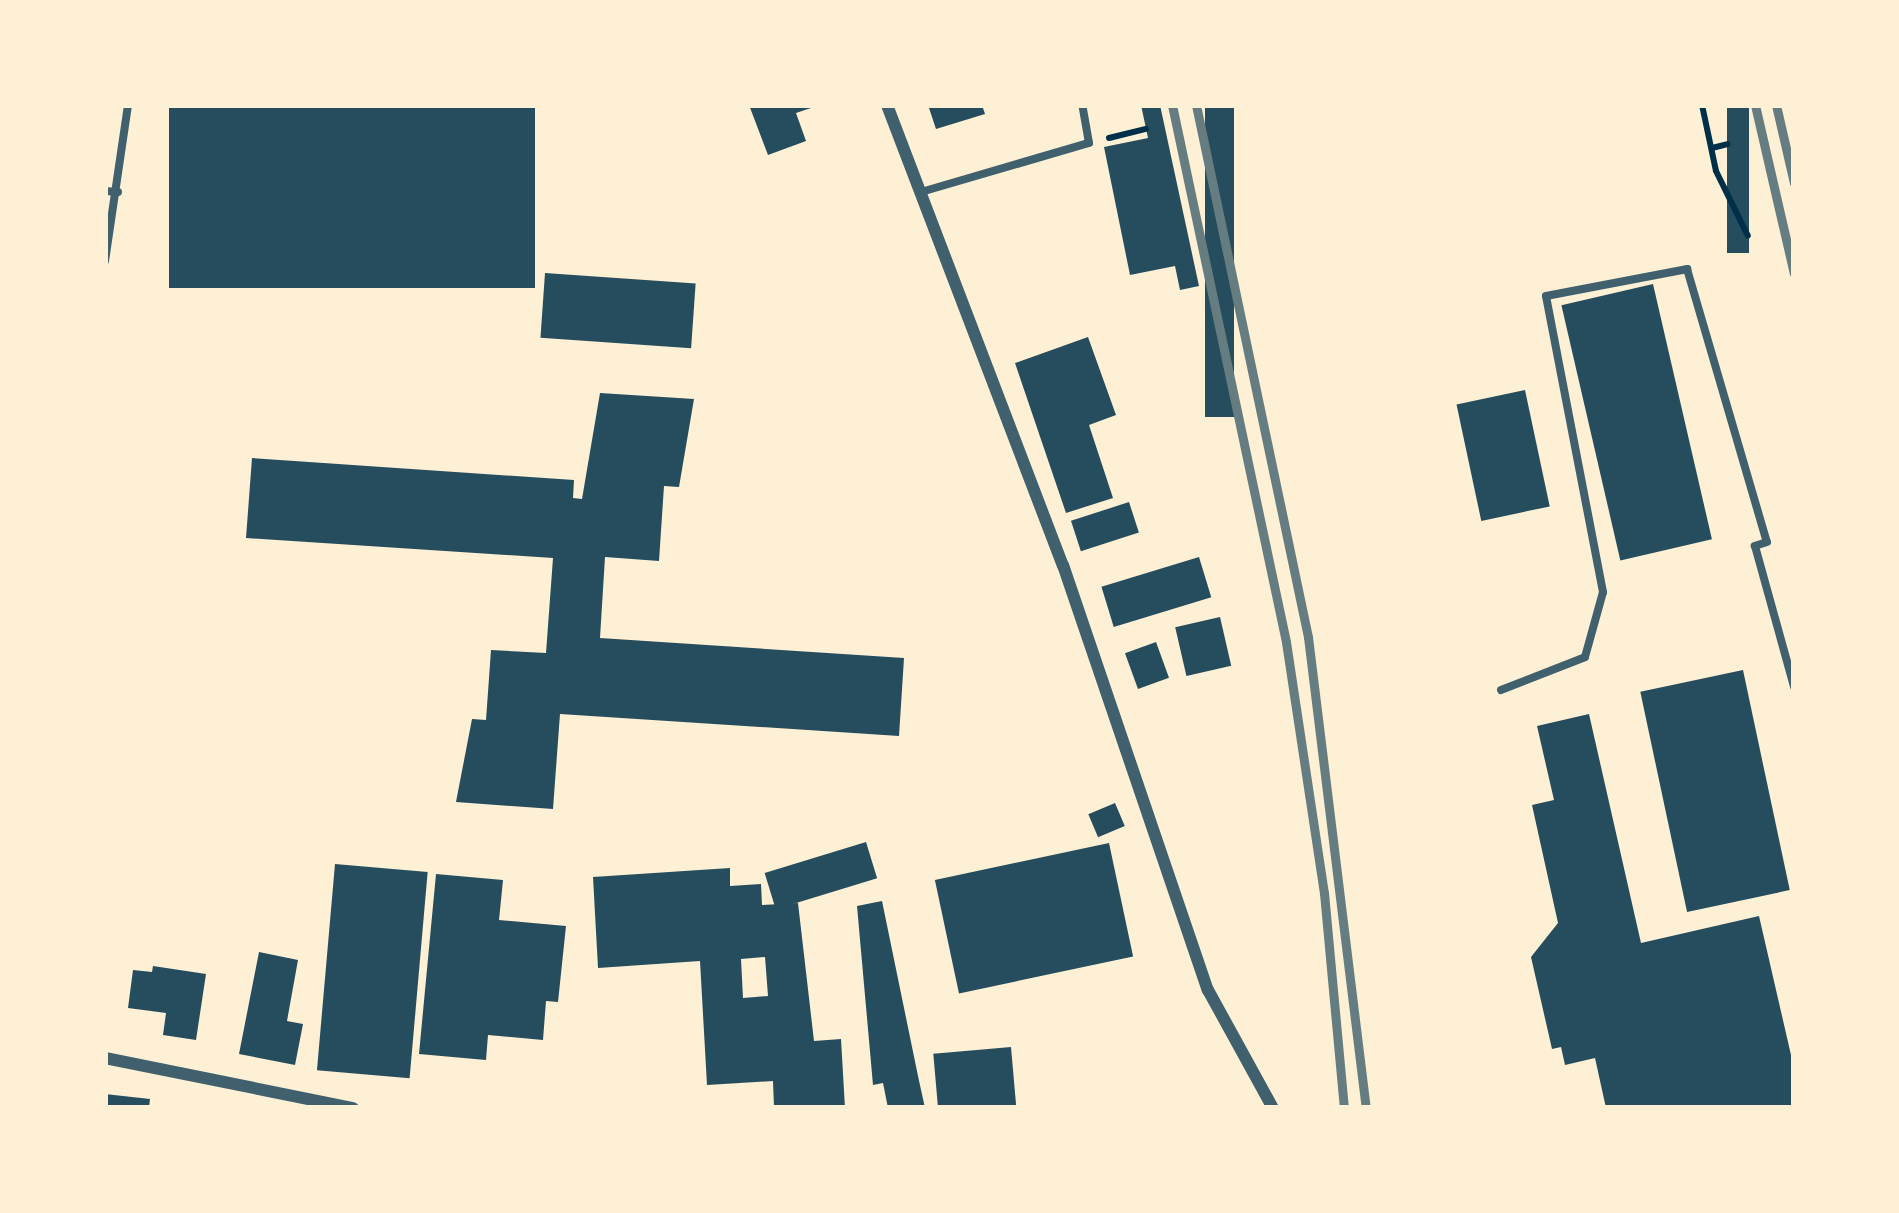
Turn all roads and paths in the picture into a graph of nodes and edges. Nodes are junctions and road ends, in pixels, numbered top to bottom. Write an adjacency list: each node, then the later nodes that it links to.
1 (128, 105): 10 (lane)
2 (887, 105): 11 (street)
3 (1082, 105): 6 (lane)
4 (1702, 105): 8 (path)
5 (1146, 129): 6 (path)
6 (1089, 143): 11 (lane)
7 (1728, 144): 8 (path)
8 (1712, 148): 12 (path)
9 (105, 190): 10 (lane)
10 (118, 192): 13 (lane)
11 (919, 193): 18 (street)
12 (1748, 236)
13 (105, 261)
14 (1794, 687): 15 (lane)
15 (1502, 690)
16 (105, 1058): 17 (street)
17 (353, 1108)
18 (1273, 1108)

